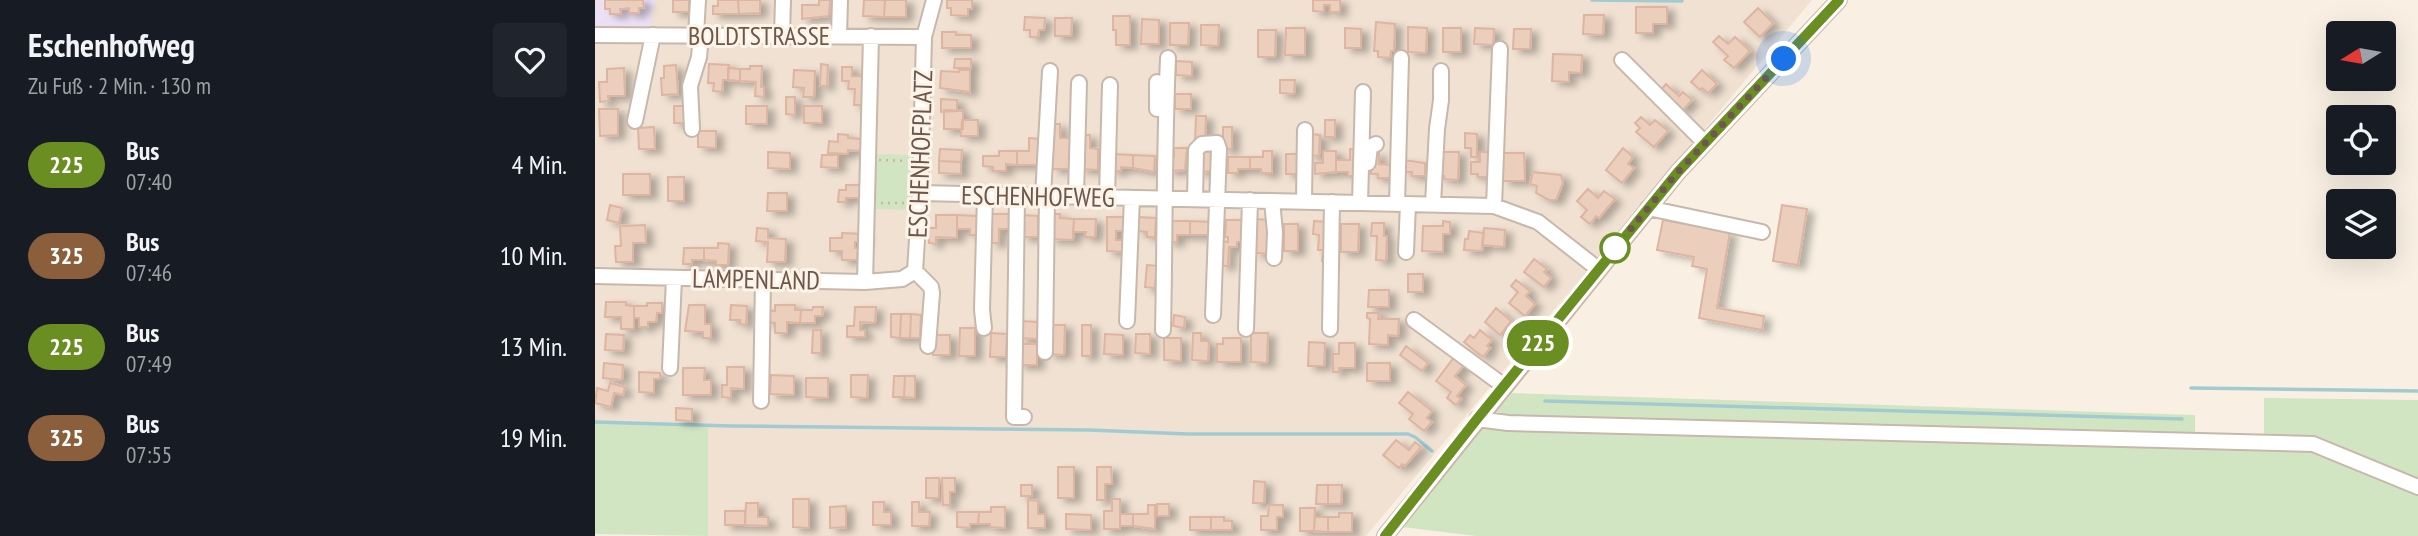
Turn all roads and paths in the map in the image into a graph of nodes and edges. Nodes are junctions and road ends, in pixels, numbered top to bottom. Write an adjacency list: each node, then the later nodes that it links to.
1 (698, 0): 8 (street)
2 (783, 0): 9 (street)
3 (841, 0): 10 (street)
4 (934, 0): 12 (street, ESCHENHOFPLATZ)
5 (1839, 0): 26 (street)
6 (595, 35): 7 (street, BOLDTSTRASSE)
7 (653, 35): 8 (street, BOLDTSTRASSE); 23 (street)
8 (699, 35): 9 (street, BOLDTSTRASSE); 24 (street)
9 (782, 36): 10 (street, BOLDTSTRASSE)
10 (839, 36): 11 (street, BOLDTSTRASSE)
11 (871, 36): 12 (street, BOLDTSTRASSE); 28 (street)
12 (924, 37): 29 (street, ESCHENHOFPLATZ)
13 (1500, 49): 48 (street)
14 (1168, 58): 37 (street)
15 (1401, 58): 46 (street)
16 (1622, 60): 26 (street)
17 (1050, 71): 32 (street)
18 (1441, 71): 47 (street)
19 (1157, 82): 37 (street)
20 (1079, 83): 33 (street)
21 (1110, 85): 34 (street)
22 (1363, 92): 45 (street)
23 (635, 121)
24 (692, 129)
25 (1305, 130): 42 (street)
26 (1705, 143): 49 (street)
27 (1376, 144): 45 (street)
28 (868, 160): 29 (path); 43 (street)
29 (921, 161): 35 (street, ESCHENHOFPLATZ)
30 (985, 195): 31 (street, ESCHENHOFWEG); 35 (street, ESCHENHOFWEG); 62 (street)
31 (1017, 195): 32 (street, ESCHENHOFWEG); 71 (street)
32 (1045, 196): 33 (street, ESCHENHOFWEG); 67 (street)
33 (1076, 197): 34 (street, ESCHENHOFWEG)
34 (1107, 197): 36 (street, ESCHENHOFWEG)
35 (920, 198): 43 (path); 54 (street, ESCHENHOFPLATZ)
36 (1132, 198): 37 (street, ESCHENHOFWEG); 61 (street)
37 (1161, 198): 38 (street, ESCHENHOFWEG); 64 (street)
38 (1195, 199): 39 (street, ESCHENHOFWEG); 39 (street)
39 (1216, 200): 40 (street, ESCHENHOFWEG); 59 (street)
40 (1250, 200): 41 (street, ESCHENHOFWEG); 63 (street)
41 (1272, 201): 42 (street, ESCHENHOFWEG); 52 (street)
42 (1304, 201): 44 (street, ESCHENHOFWEG)
43 (867, 202): 58 (street)
44 (1332, 202): 45 (street, ESCHENHOFWEG); 65 (street)
45 (1364, 203): 46 (street, ESCHENHOFWEG)
46 (1403, 204): 47 (street, ESCHENHOFWEG); 51 (street)
47 (1433, 204): 48 (street, ESCHENHOFWEG)
48 (1494, 206): 53 (street, ESCHENHOFWEG)
49 (1648, 208): 50 (street); 53 (street)
50 (1762, 232)
51 (1406, 252)
52 (1274, 258)
53 (1598, 269): 69 (street)
54 (915, 271): 58 (street, LAMPENLAND); 66 (street)
55 (595, 276): 56 (street, LAMPENLAND)
56 (674, 278): 57 (street, LAMPENLAND); 68 (street)
57 (764, 280): 58 (street, LAMPENLAND); 70 (street)
58 (866, 282)
59 (1213, 315)
60 (1415, 320): 69 (street)
61 (1127, 321)
62 (984, 328)
63 (1246, 329)
64 (1163, 330)
65 (1329, 330)
66 (928, 346)
67 (1045, 352)
68 (670, 368)
69 (1504, 386): 72 (street)
70 (761, 401)
71 (1024, 417)
72 (1477, 419): 73 (street); 74 (street)
73 (2418, 487)
74 (1385, 536)

